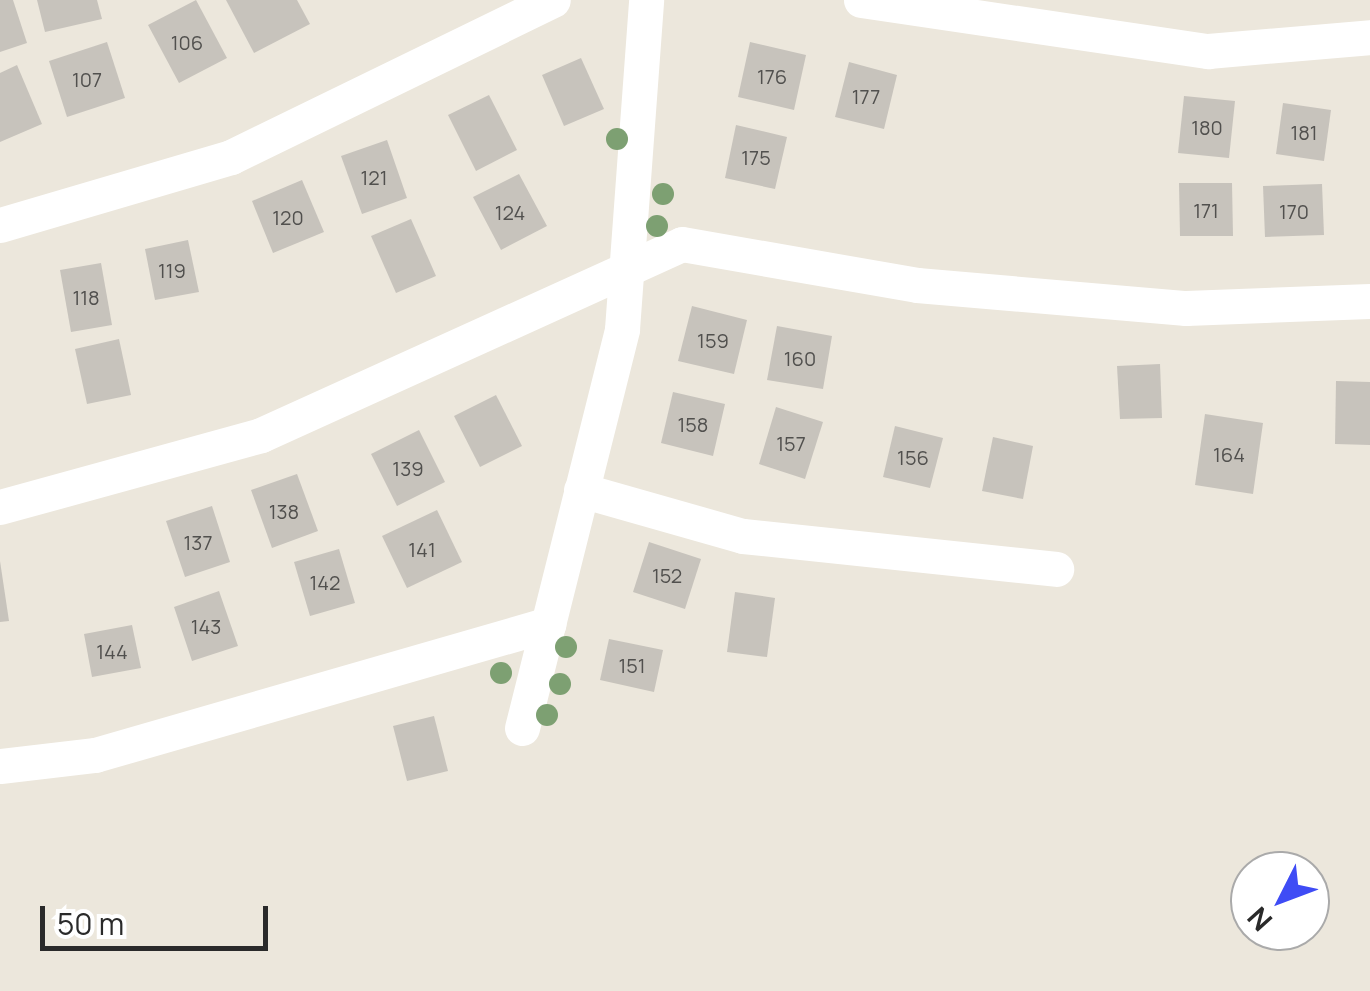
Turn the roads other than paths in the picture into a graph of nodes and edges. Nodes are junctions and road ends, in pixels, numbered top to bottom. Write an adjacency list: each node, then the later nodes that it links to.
1 (553, 0): 5 (street)
2 (646, 0): 6 (street)
3 (861, 0): 4 (street)
4 (1370, 36)
5 (0, 226)
6 (626, 274): 7 (street); 8 (street); 9 (street)
7 (1370, 301)
8 (582, 490): 10 (street); 11 (street)
9 (0, 508)
10 (1056, 569)
11 (548, 624): 12 (street); 13 (street)
12 (522, 728)
13 (0, 766)

